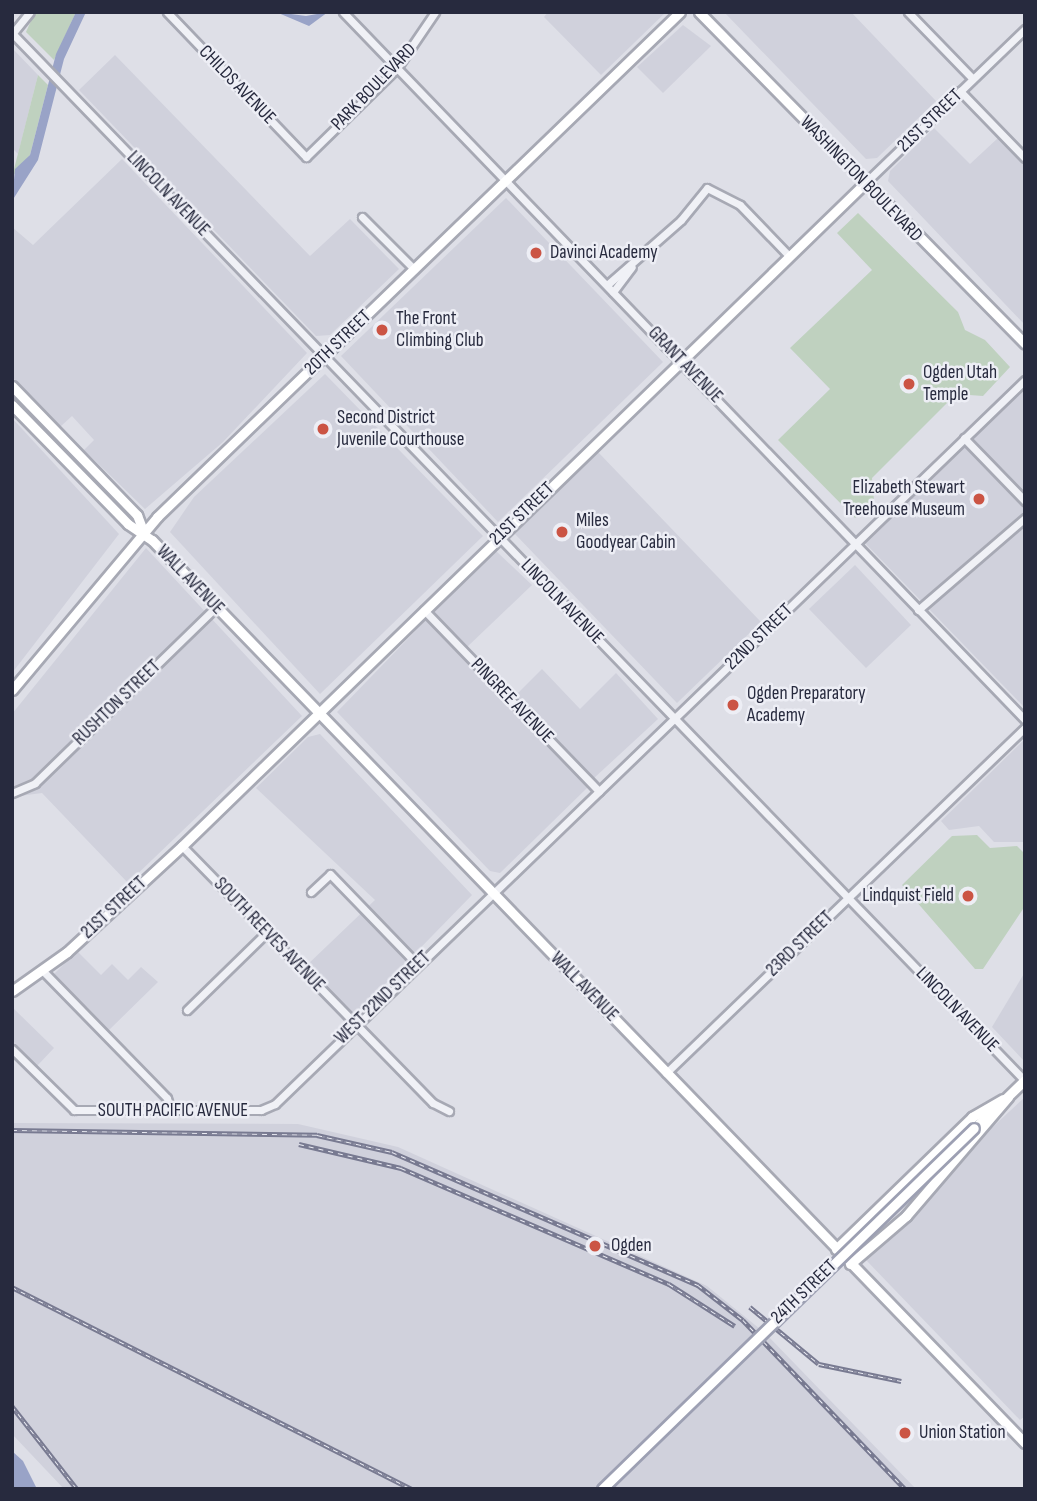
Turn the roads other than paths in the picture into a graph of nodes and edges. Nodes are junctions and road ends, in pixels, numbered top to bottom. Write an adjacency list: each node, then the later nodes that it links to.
1 (30, 12): 9 (street)
2 (167, 12): 13 (street, CHILDS AVENUE)
3 (343, 12): 10 (street, GRANT AVENUE)
4 (435, 12): 10 (street, PARK BOULEVARD)
5 (680, 12): 15 (main road, 20TH STREET)
6 (699, 12): 16 (main road, WASHINGTON BOULEVARD)
7 (908, 12): 11 (street)
8 (1025, 29): 11 (street, 21ST STREET)
9 (12, 34): 24 (street, LINCOLN AVENUE)
10 (397, 68): 13 (street, PARK BOULEVARD); 15 (street, GRANT AVENUE)
11 (973, 79): 12 (street, 21ST STREET)
12 (960, 91): 14 (street); 16 (street, 21ST STREET)
13 (306, 157)
14 (1025, 158)
15 (506, 181): 20 (main road, 20TH STREET); 21 (street, GRANT AVENUE)
16 (865, 183): 18 (main road, 21ST STREET); 23 (main road, WASHINGTON BOULEVARD)
17 (362, 217): 20 (street)
18 (789, 256): 19 (street); 25 (main road, 21ST STREET)
19 (632, 267): 21 (street); 22 (street)
20 (414, 269): 24 (main road, 20TH STREET)
21 (607, 285): 22 (street, GRANT AVENUE)
22 (613, 292): 25 (street, GRANT AVENUE)
23 (1025, 345)
24 (325, 356): 32 (main road, 20TH STREET); 33 (street, LINCOLN AVENUE)
25 (681, 361): 33 (main road, 21ST STREET); 34 (street, GRANT AVENUE)
26 (1025, 380): 29 (street, 22ND STREET)
27 (12, 386): 32 (main road, WALL AVENUE)
28 (12, 405): 32 (main road, WALL AVENUE)
29 (964, 438): 30 (street); 34 (street, 22ND STREET)
30 (1025, 501)
31 (1025, 518): 37 (street)
32 (143, 531): 35 (main road, WALL AVENUE); 38 (main road, 20TH STREET)
33 (499, 536): 36 (main road, 21ST STREET); 40 (street, LINCOLN AVENUE)
34 (856, 543): 37 (street, GRANT AVENUE); 40 (street, 22ND STREET)
35 (216, 607): 39 (main road, WALL AVENUE); 44 (street, RUSHTON STREET)
36 (424, 610): 39 (main road, 21ST STREET); 43 (street, PINGREE AVENUE)
37 (918, 610): 41 (street, GRANT AVENUE)
38 (12, 690)
39 (318, 712): 45 (main road, 21ST STREET); 47 (main road, WALL AVENUE)
40 (674, 718): 43 (street, 22ND STREET); 48 (street, LINCOLN AVENUE)
41 (1025, 720)
42 (1025, 727): 48 (street, 23RD STREET)
43 (599, 791): 47 (street, 22ND STREET)
44 (12, 793)
45 (182, 846): 49 (street, SOUTH REEVES AVENUE); 51 (main road, 21ST STREET)
46 (311, 892): 50 (street)
47 (492, 893): 50 (street, WEST 22ND STREET); 56 (main road, WALL AVENUE)
48 (848, 898): 56 (street, 23RD STREET); 57 (street, LINCOLN AVENUE)
49 (267, 932): 53 (street); 54 (street, SOUTH REEVES AVENUE)
50 (417, 964): 54 (street, WEST 22ND STREET)
51 (43, 971): 52 (main road, 21ST STREET); 60 (street)
52 (12, 991)
53 (187, 1010)
54 (355, 1025): 59 (street, WEST 22ND STREET); 61 (street, SOUTH REEVES AVENUE)
55 (12, 1049): 60 (street, SOUTH PACIFIC AVENUE)
56 (666, 1073): 62 (main road, WALL AVENUE)
57 (1025, 1080): 58 (main road, 24TH STREET)
58 (1008, 1097): 62 (main road, 24TH STREET); 63 (main road, 24TH STREET); 65 (main road, 24TH STREET, bridge)
59 (275, 1104): 60 (street, SOUTH PACIFIC AVENUE)
60 (171, 1111)
61 (449, 1111)
62 (836, 1249): 63 (main road, WALL AVENUE)
63 (850, 1264): 64 (main road, WALL AVENUE)
64 (1022, 1436)
65 (602, 1489)

